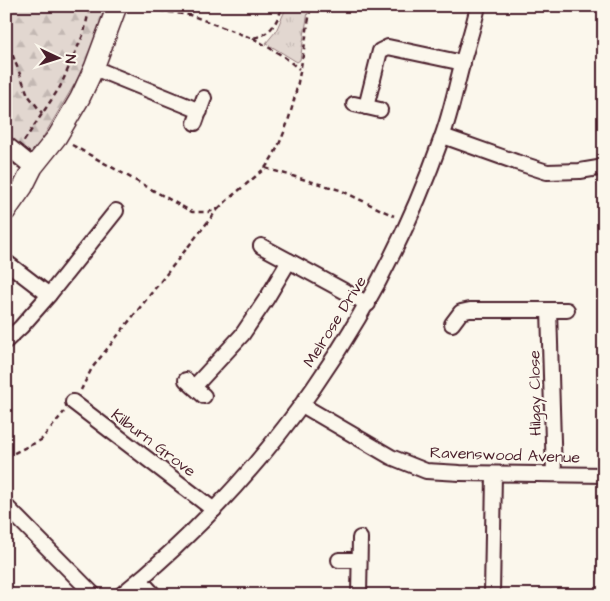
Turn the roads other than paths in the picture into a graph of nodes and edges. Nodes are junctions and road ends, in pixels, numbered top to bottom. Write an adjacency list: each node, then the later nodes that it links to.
1 (116, 6): 4 (main road)
2 (478, 6): 3 (street, Melrose Drive)
3 (462, 63): 5 (street); 7 (street, Melrose Drive)
4 (94, 68): 6 (street); 9 (main road)
5 (367, 107)
6 (200, 110)
7 (443, 136): 10 (street); 17 (street, Melrose Drive)
8 (11, 149): 9 (street)
9 (34, 167): 11 (main road)
10 (604, 167)
11 (6, 210)
12 (116, 211): 16 (street)
13 (261, 246): 14 (street)
14 (289, 261): 17 (street); 22 (street)
15 (6, 262): 16 (street)
16 (48, 295): 21 (street)
17 (368, 304): 24 (street, Melrose Drive)
18 (549, 310): 19 (street); 20 (street); 26 (street, Hilgay Close)
19 (567, 310)
20 (452, 324)
21 (6, 341)
22 (195, 388)
23 (73, 402): 29 (street, Kilburn Grove)
24 (302, 405): 25 (street, Ravenswood Avenue); 29 (street, Melrose Drive)
25 (494, 474): 26 (street, Ravenswood Avenue); 38 (street)
26 (554, 474): 27 (street, Ravenswood Avenue)
27 (604, 475)
28 (6, 506): 34 (street)
29 (214, 510): 33 (street, Melrose Drive)
30 (360, 538): 32 (street)
31 (339, 560): 32 (street)
32 (359, 560): 37 (street)
33 (140, 580): 35 (street, Melrose Drive); 36 (street)
34 (94, 595)
35 (121, 595)
36 (154, 595)
37 (359, 595)
38 (492, 595)

